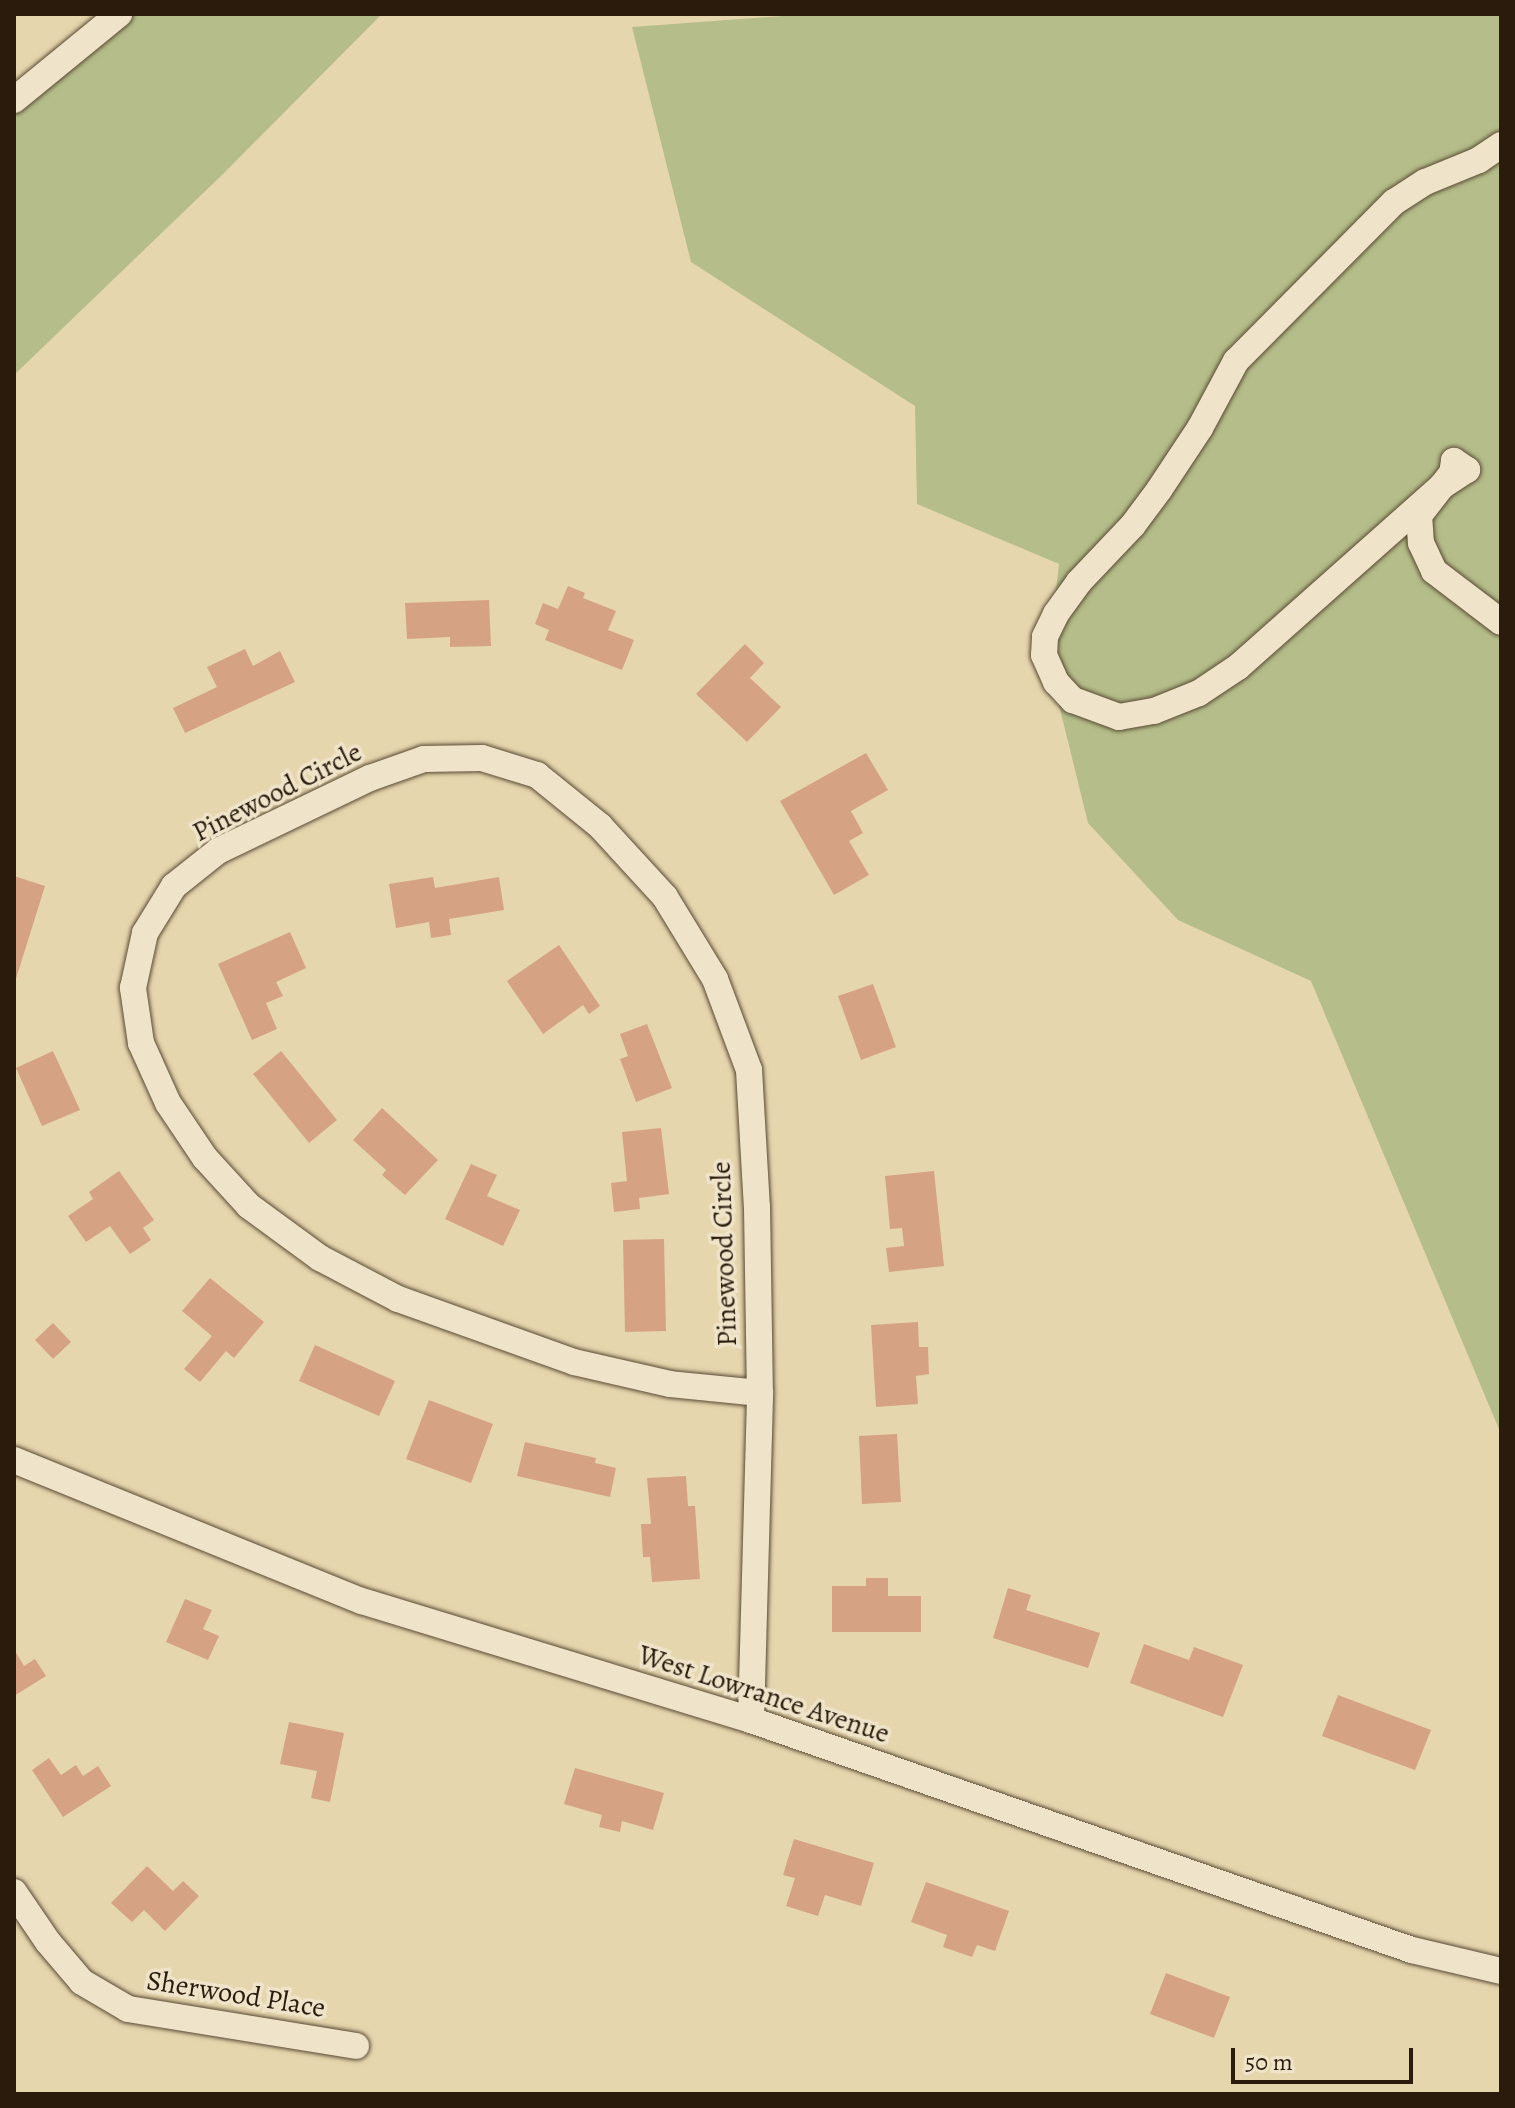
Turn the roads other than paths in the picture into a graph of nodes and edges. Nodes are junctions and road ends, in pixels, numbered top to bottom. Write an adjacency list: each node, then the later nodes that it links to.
1 (119, 14): 2 (street)
2 (14, 100)
3 (1501, 145): 4 (street)
4 (1501, 622)
5 (760, 1393): 5 (street, Pinewood Circle); 7 (street, Pinewood Circle)
6 (14, 1460): 7 (street, West Lowrance Avenue)
7 (751, 1720): 9 (street, West Lowrance Avenue)
8 (14, 1892): 10 (street, Sherwood Place)
9 (1501, 1971)
10 (356, 2046)

